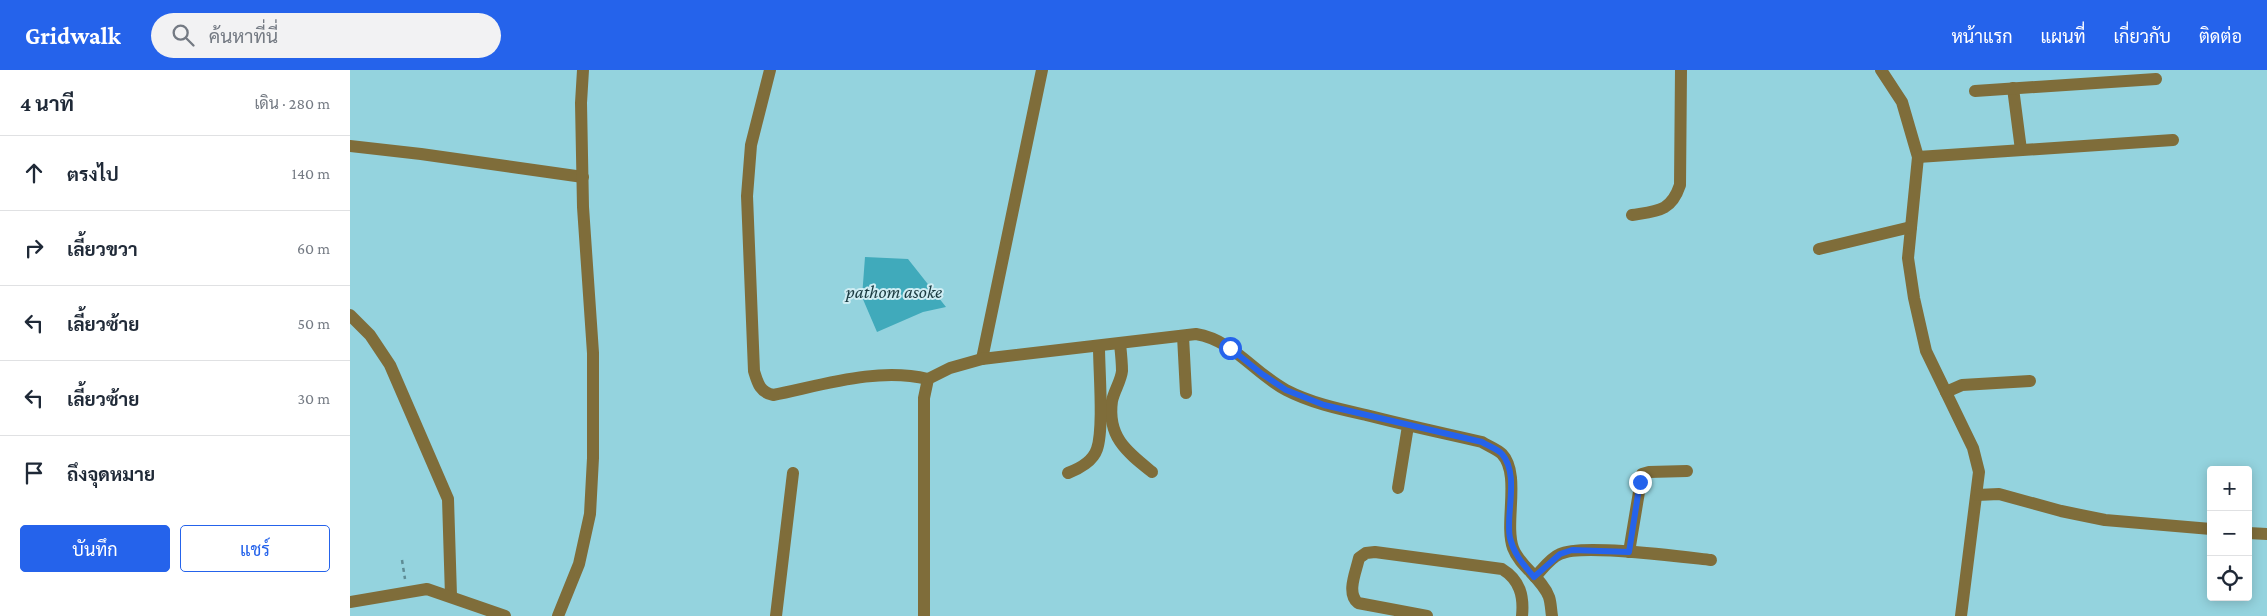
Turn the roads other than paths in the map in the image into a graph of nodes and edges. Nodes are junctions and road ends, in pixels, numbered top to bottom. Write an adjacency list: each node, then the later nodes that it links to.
1 (583, 70): 13 (street)
2 (770, 70): 22 (street)
3 (1042, 70): 21 (street)
4 (1681, 70): 14 (street)
5 (1881, 70): 12 (street)
6 (2156, 79): 7 (street)
7 (2013, 88): 8 (street); 11 (street)
8 (1975, 91)
9 (2173, 140): 11 (street)
10 (350, 146): 13 (street)
11 (2021, 150): 12 (street)
12 (1918, 157): 15 (street)
13 (582, 177): 42 (street)
14 (1632, 215)
15 (1911, 226): 16 (street); 24 (street)
16 (1819, 249)
17 (350, 315): 39 (street)
18 (1183, 336): 19 (street); 25 (street); 26 (street)
19 (1120, 344): 20 (street); 28 (street)
20 (1098, 347): 21 (street); 30 (street)
21 (982, 359): 22 (street)
22 (928, 379): 44 (street)
23 (2030, 382): 24 (street)
24 (1946, 392): 32 (street)
25 (1186, 393)
26 (1408, 426): 31 (street); 38 (street)
27 (1687, 471): 36 (street)
28 (1152, 472)
29 (793, 473): 43 (street)
30 (1068, 473)
31 (1398, 488)
32 (1977, 495): 33 (street); 48 (street)
33 (2207, 530)
34 (2252, 533): 35 (street)
35 (2267, 534)
36 (1629, 552): 37 (street); 38 (street)
37 (1712, 560)
38 (1534, 577): 47 (street)
39 (451, 596): 40 (street); 41 (street)
40 (350, 602)
41 (504, 616)
42 (558, 616)
43 (776, 616)
44 (924, 616)
45 (1427, 616): 46 (street)
46 (1522, 616)
47 (1552, 616)
48 (1962, 616)

